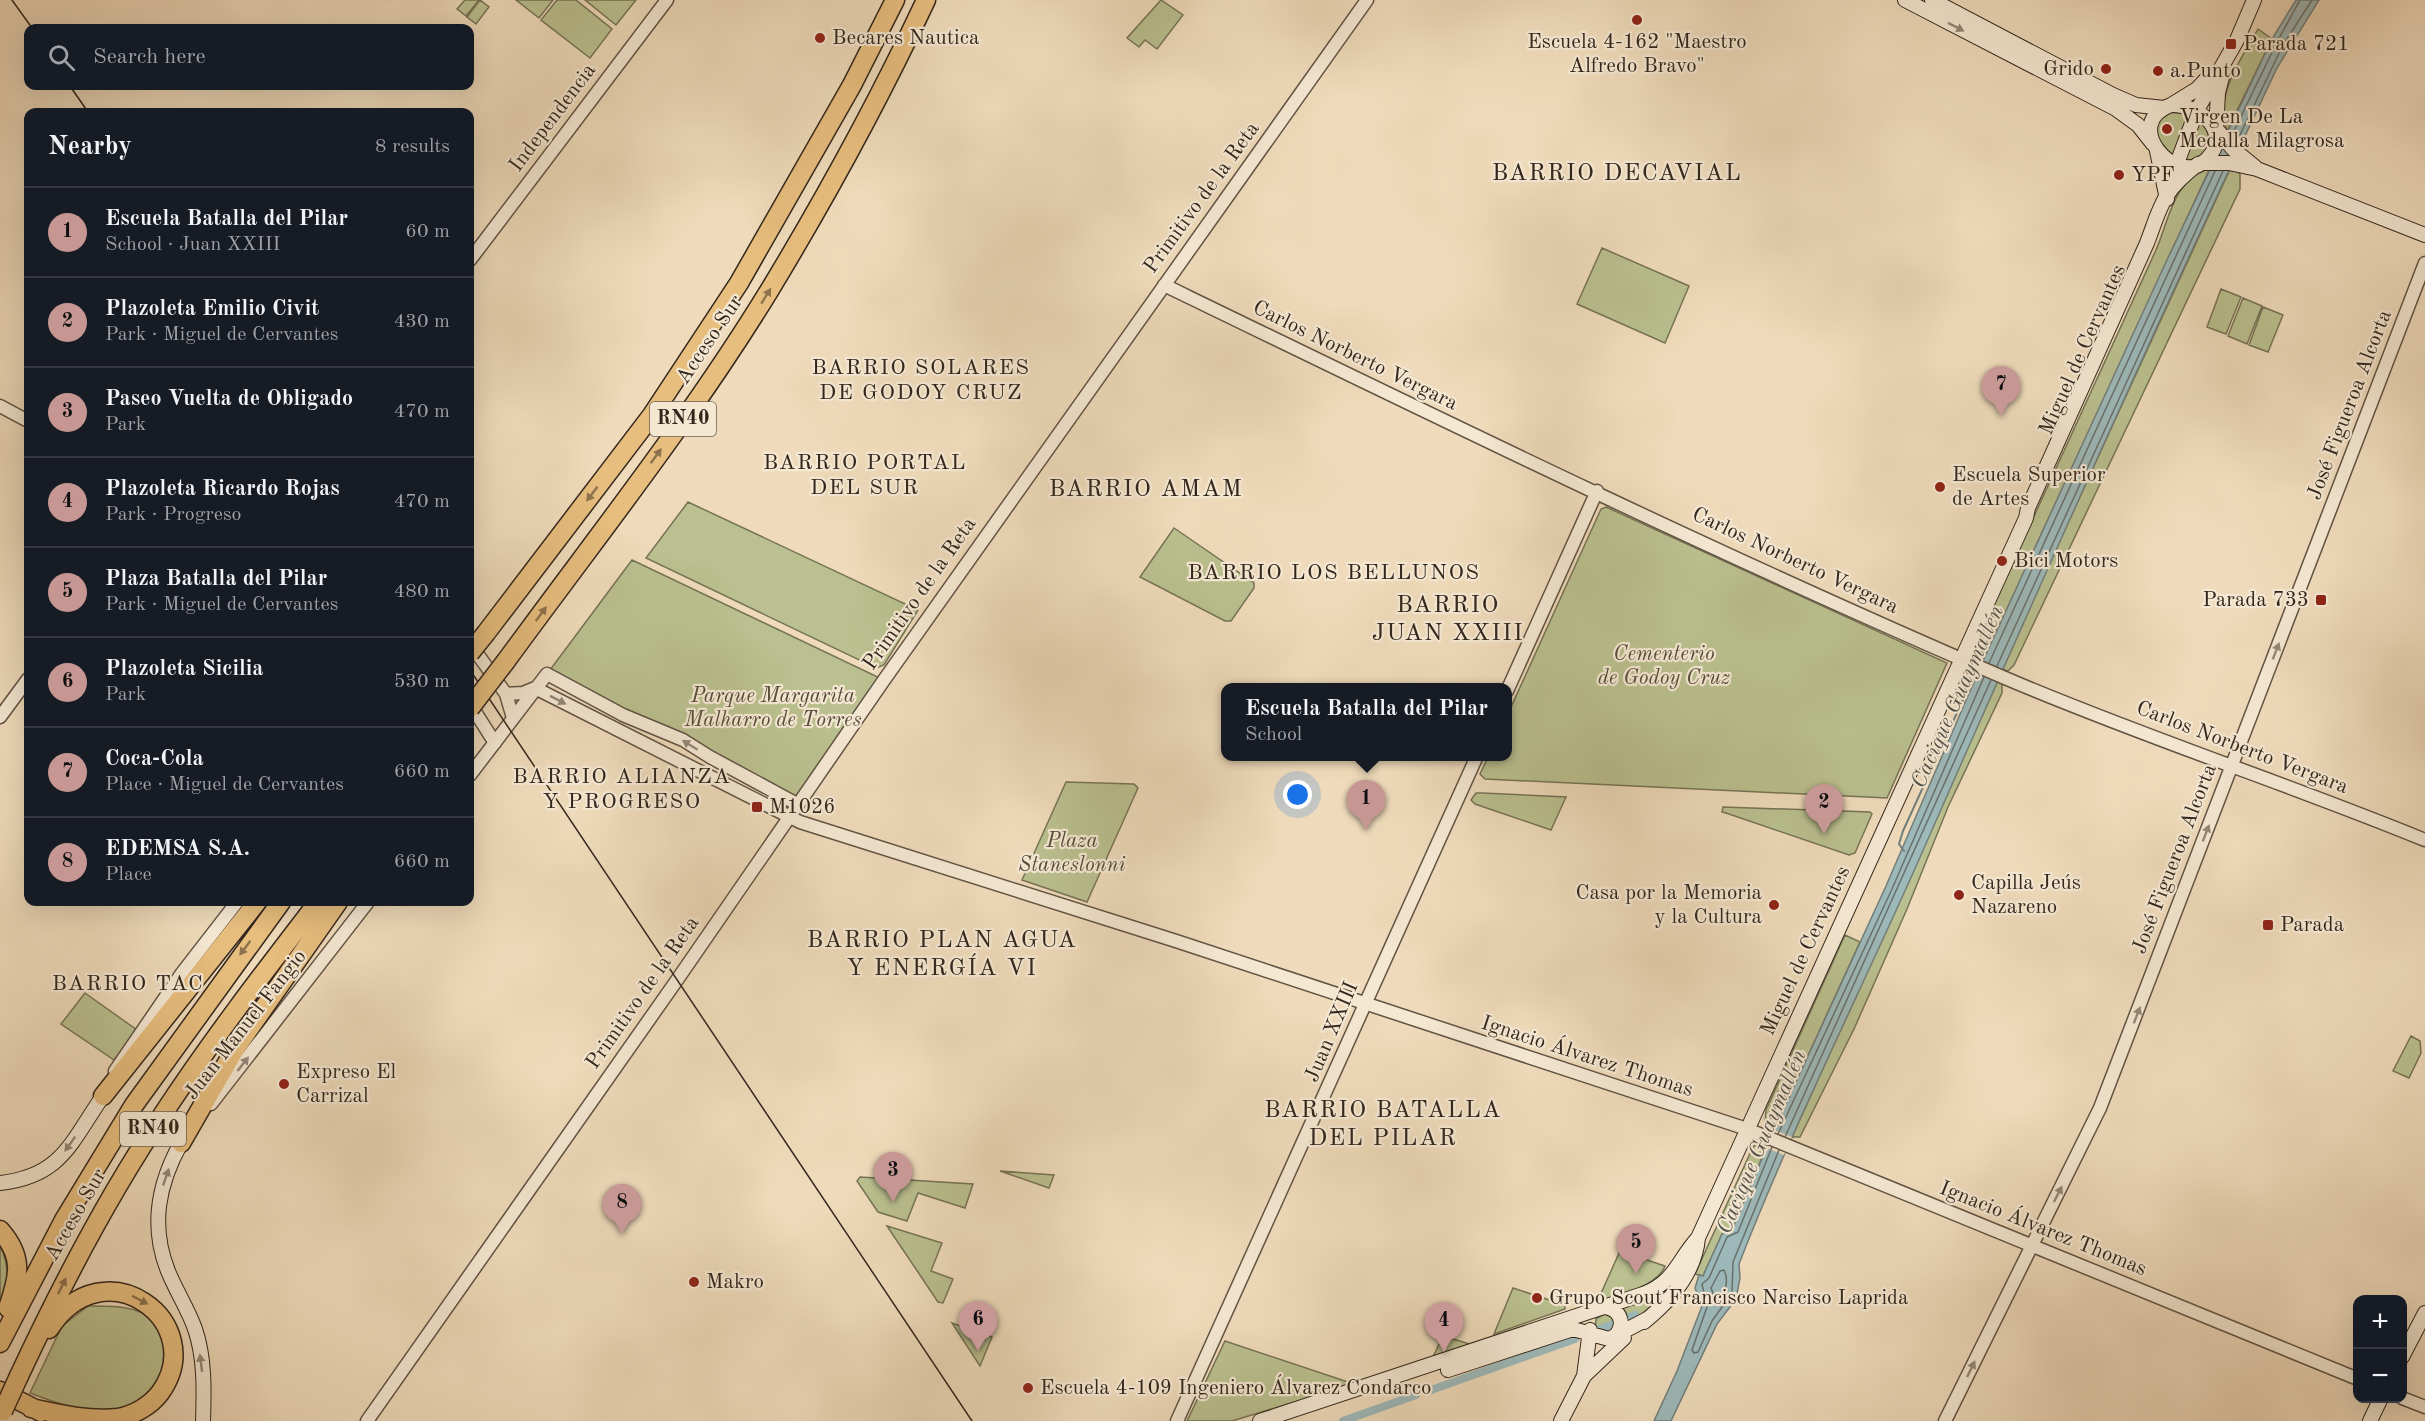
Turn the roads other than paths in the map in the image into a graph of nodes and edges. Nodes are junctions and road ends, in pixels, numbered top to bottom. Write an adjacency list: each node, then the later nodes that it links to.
1 (667, 0): 21 (street, Independencia)
2 (886, 0): 24 (highway)
3 (895, 0): 24 (highway, Acceso Sur / RN40)
4 (926, 0): 18 (highway, Acceso Sur / RN40)
5 (936, 0): 18 (highway)
6 (1367, 0): 23 (street, Primitivo de la Reta)
7 (1905, 0): 14 (main road, one-way to 14)
8 (1932, 0): 11 (main road)
9 (2254, 0): 10 (main road, Miguel de Cervantes)
10 (2226, 61): 11 (main road, Miguel de Cervantes); 12 (main road, Miguel de Cervantes); 13 (main road, Miguel de Cervantes)
11 (2168, 107): 12 (main road); 14 (main road)
12 (2197, 110): 13 (main road); 16 (main road, Miguel de Cervantes)
13 (2218, 131): 15 (main road); 17 (main road, Miguel de Cervantes)
14 (2155, 147): 16 (main road); 19 (main road)
15 (2235, 158): 17 (main road); 20 (main road)
16 (2175, 163): 17 (main road); 19 (main road, Miguel de Cervantes)
17 (2204, 163): 19 (main road, Miguel de Cervantes)
18 (843, 165): 35 (highway, Acceso Sur / RN40, one-way to 18, bridge)
19 (2166, 195): 30 (main road, Miguel de Cervantes)
20 (2425, 235)
21 (474, 255)
22 (2425, 263): 41 (street, José Figueroa Alcorta, one-way to 22)
23 (1164, 285): 27 (street, Carlos Norberto Vergara); 43 (street, Primitivo de la Reta)
24 (722, 309): 28 (highway, Acceso Sur / RN40, one-way to 28, bridge)
25 (0, 406): 26 (street)
26 (24, 419)
27 (1597, 491): 30 (street, Carlos Norberto Vergara); 31 (street)
28 (474, 648)
29 (474, 649): 34 (street)
30 (1962, 659): 41 (street, Carlos Norberto Vergara); 54 (main road, Miguel de Cervantes)
31 (1511, 683)
32 (24, 684): 37 (street)
33 (535, 688): 34 (street); 38 (street); 43 (street, one-way to 33); 44 (street, Ignacio Álvarez Thomas, one-way to 44)
34 (506, 694): 38 (street)
35 (474, 701)
36 (474, 712): 39 (street)
37 (0, 717)
38 (513, 718): 39 (street)
39 (495, 743): 42 (street)
40 (1475, 761): 52 (street, Juan XXIII)
41 (2232, 765): 45 (street, Carlos Norberto Vergara); 59 (street, José Figueroa Alcorta, one-way to 41)
42 (474, 770)
43 (797, 804): 44 (street, Primitivo de la Reta)
44 (788, 818): 52 (street, Ignacio Álvarez Thomas); 78 (street, Primitivo de la Reta)
45 (2425, 840)
46 (234, 906): 53 (street)
47 (254, 906): 53 (highway)
48 (278, 906): 65 (highway, Acceso Sur / RN40, one-way to 65)
49 (315, 906): 67 (highway, Acceso Sur / RN40, one-way to 49)
50 (335, 906): 55 (highway)
51 (365, 906): 55 (street, Juan Manuel Fangio, one-way to 51)
52 (1365, 1004): 54 (street, Ignacio Álvarez Thomas); 79 (street, Juan XXIII)
53 (103, 1096): 56 (main road, one-way to 56)
54 (1747, 1129): 58 (main road, Miguel de Cervantes); 59 (street, Ignacio Álvarez Thomas)
55 (181, 1143): 77 (main road, Juan Manuel Fangio, one-way to 55)
56 (0, 1183)
57 (0, 1230): 62 (highway)
58 (1698, 1238): 60 (main road, Miguel de Cervantes); 64 (main road, Miguel de Cervantes)
59 (2032, 1246): 69 (street, Ignacio Álvarez Thomas); 83 (street, José Figueroa Alcorta, one-way to 59)
60 (1599, 1309): 63 (main road); 64 (main road); 80 (main road, Miguel de Cervantes)
61 (2425, 1313): 66 (main road)
62 (0, 1333)
63 (1593, 1334): 64 (main road); 68 (main road); 81 (main road)
64 (1613, 1340): 68 (main road)
65 (0, 1343)
66 (2407, 1349)
67 (19, 1376): 74 (highway, one-way to 74); 75 (highway, Acceso Sur / RN40, bridge)
68 (1584, 1376): 82 (main road)
69 (2353, 1377)
70 (0, 1391): 74 (highway)
71 (2407, 1400): 73 (street)
72 (2379, 1403): 84 (main road)
73 (2425, 1407)
74 (31, 1408): 76 (highway)
75 (1, 1416)
76 (57, 1420)
77 (203, 1421)
78 (367, 1421)
79 (1177, 1421)
80 (1260, 1421)
81 (1288, 1421)
82 (1561, 1421)
83 (1945, 1421)
84 (2370, 1421)

